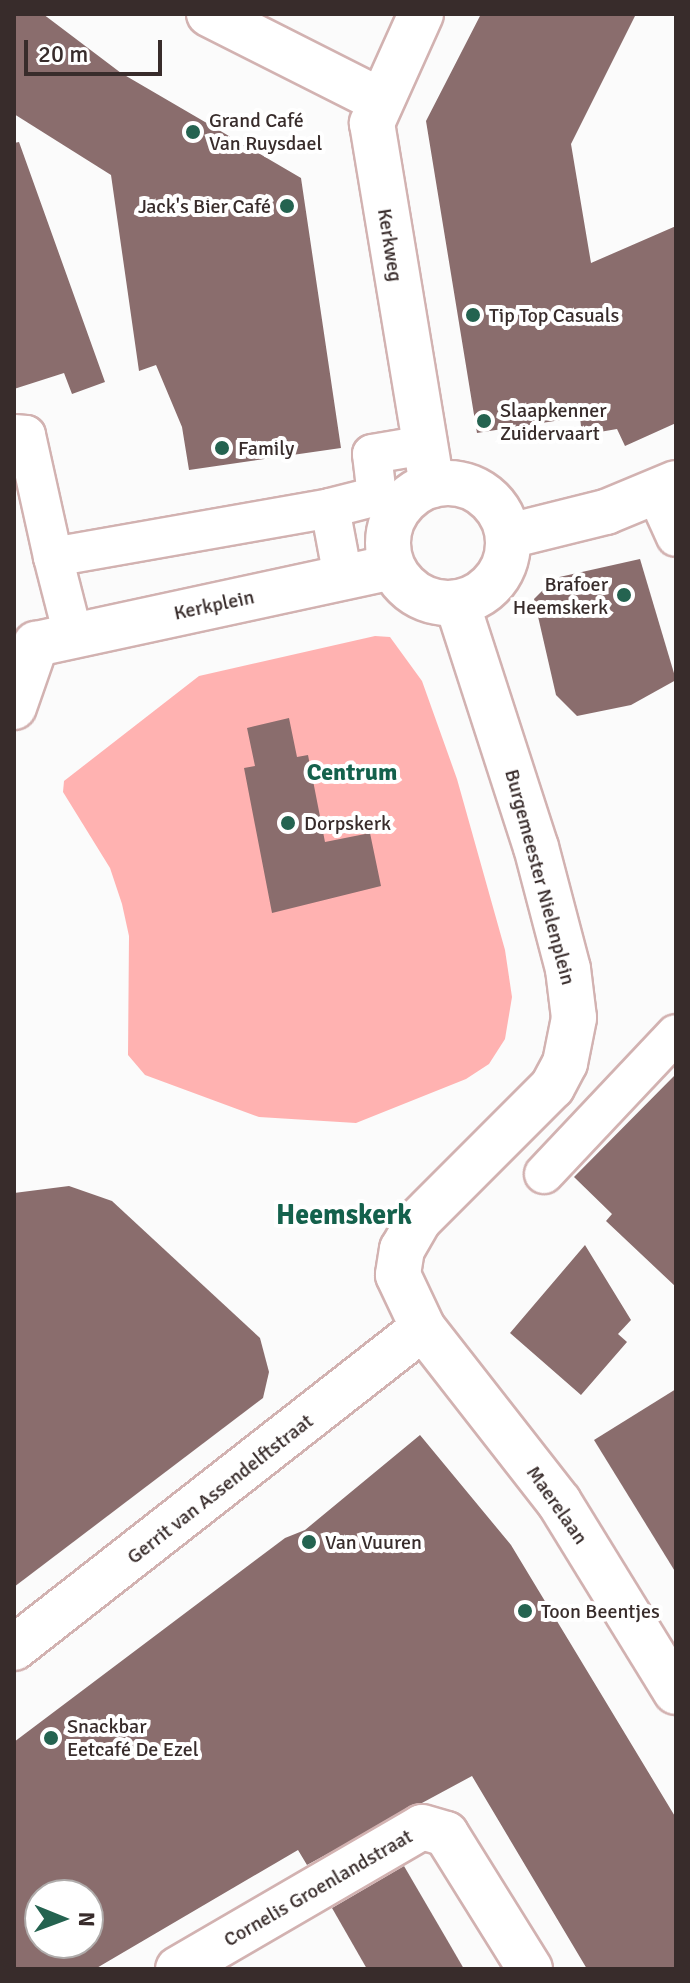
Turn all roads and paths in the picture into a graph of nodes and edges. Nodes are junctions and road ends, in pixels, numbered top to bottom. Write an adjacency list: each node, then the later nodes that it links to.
1 (209, 14): 3 (street)
2 (421, 14): 3 (street, Kerkweg)
3 (379, 100): 5 (street, Kerkweg)
4 (14, 434): 10 (street)
5 (428, 465): 7 (street); 8 (street); 11 (street)
6 (666, 488): 8 (street); 9 (street)
7 (330, 508): 10 (street); 12 (street)
8 (509, 536): 13 (street)
9 (676, 537)
10 (53, 557): 14 (street)
11 (392, 567): 12 (street, Kerkplein); 13 (street)
12 (343, 577): 14 (street, Kerkplein)
13 (457, 603): 18 (street, Burgemeester Nielenplein)
14 (41, 632): 15 (street)
15 (14, 707)
16 (676, 1034): 17 (street)
17 (544, 1174)
18 (423, 1328): 19 (street, Gerrit van Assendelftstraat); 20 (street, Maerelaan)
19 (14, 1648)
20 (676, 1692)
21 (178, 1969): 22 (street, Cornelis Groenlandstraat)
22 (530, 1969)

